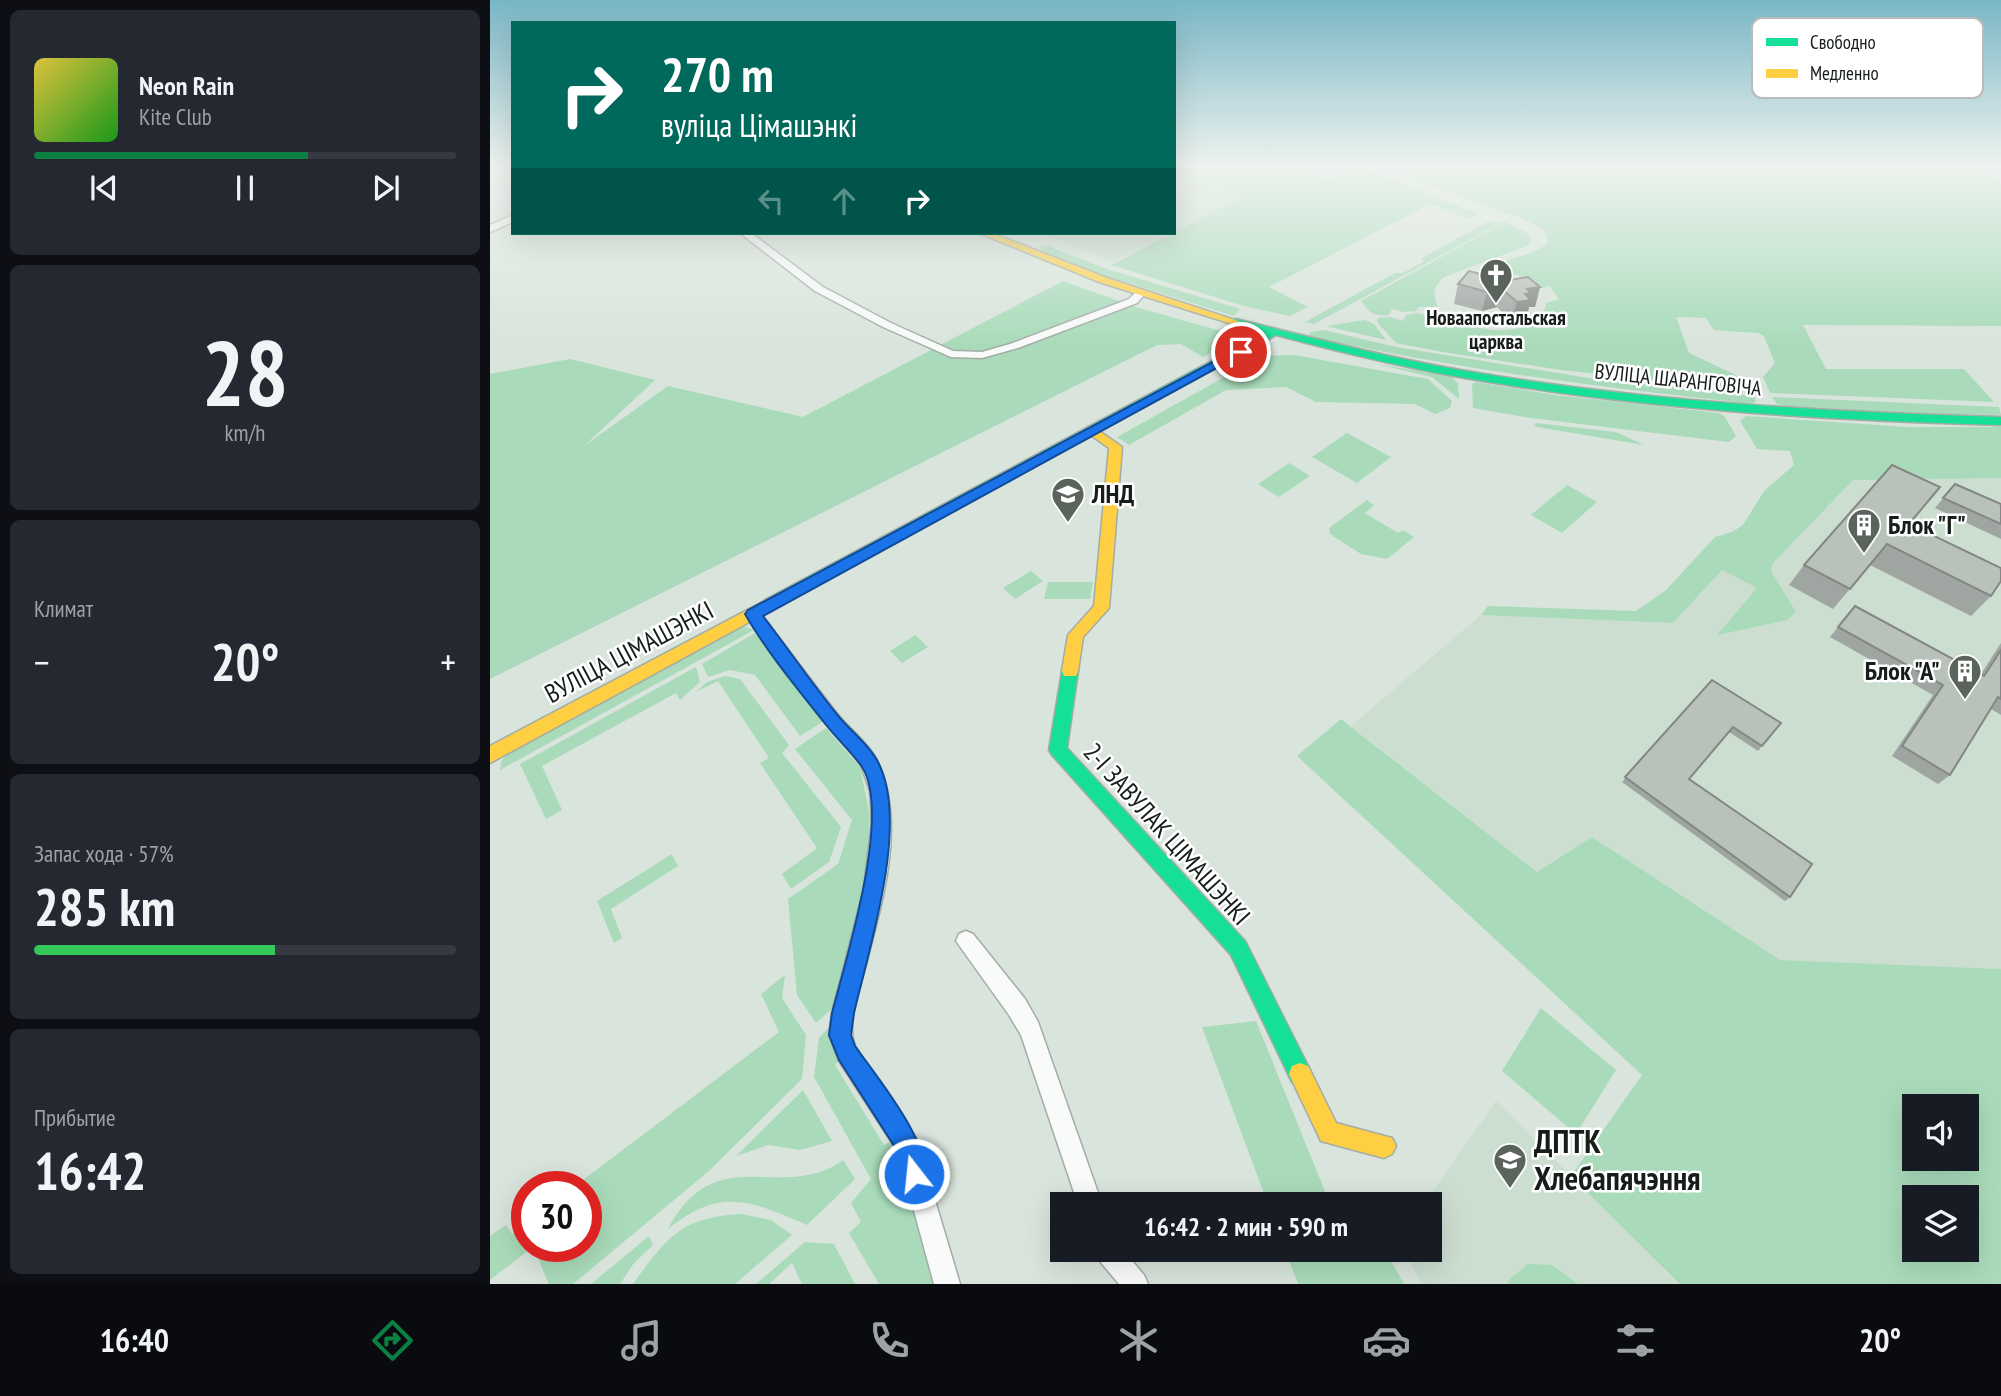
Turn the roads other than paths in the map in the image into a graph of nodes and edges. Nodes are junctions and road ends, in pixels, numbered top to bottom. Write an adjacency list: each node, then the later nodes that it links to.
1 (748, 235): 3 (street)
2 (989, 235): 3 (main road, ВУЛІЦА ШАРАНГОВІЧА)
3 (1140, 294): 4 (main road, ВУЛІЦА ШАРАНГОВІЧА)
4 (1272, 333): 5 (main road, ВУЛІЦА ШАРАНГОВІЧА); 6 (main road, ВУЛІЦА ЦІМАШЭНКІ)
5 (2001, 421)
6 (1092, 430): 7 (main road, ВУЛІЦА ЦІМАШЭНКІ); 10 (main road, 2-І ЗАВУЛАК ЦІМАШЭНКІ)
7 (753, 614): 8 (main road, ВУЛІЦА ЦІМАШЭНКІ); 13 (street)
8 (490, 755)
9 (966, 941): 11 (street)
10 (1384, 1146)
11 (1086, 1192)
12 (1117, 1262): 14 (street)
13 (947, 1284)
14 (1135, 1284)

